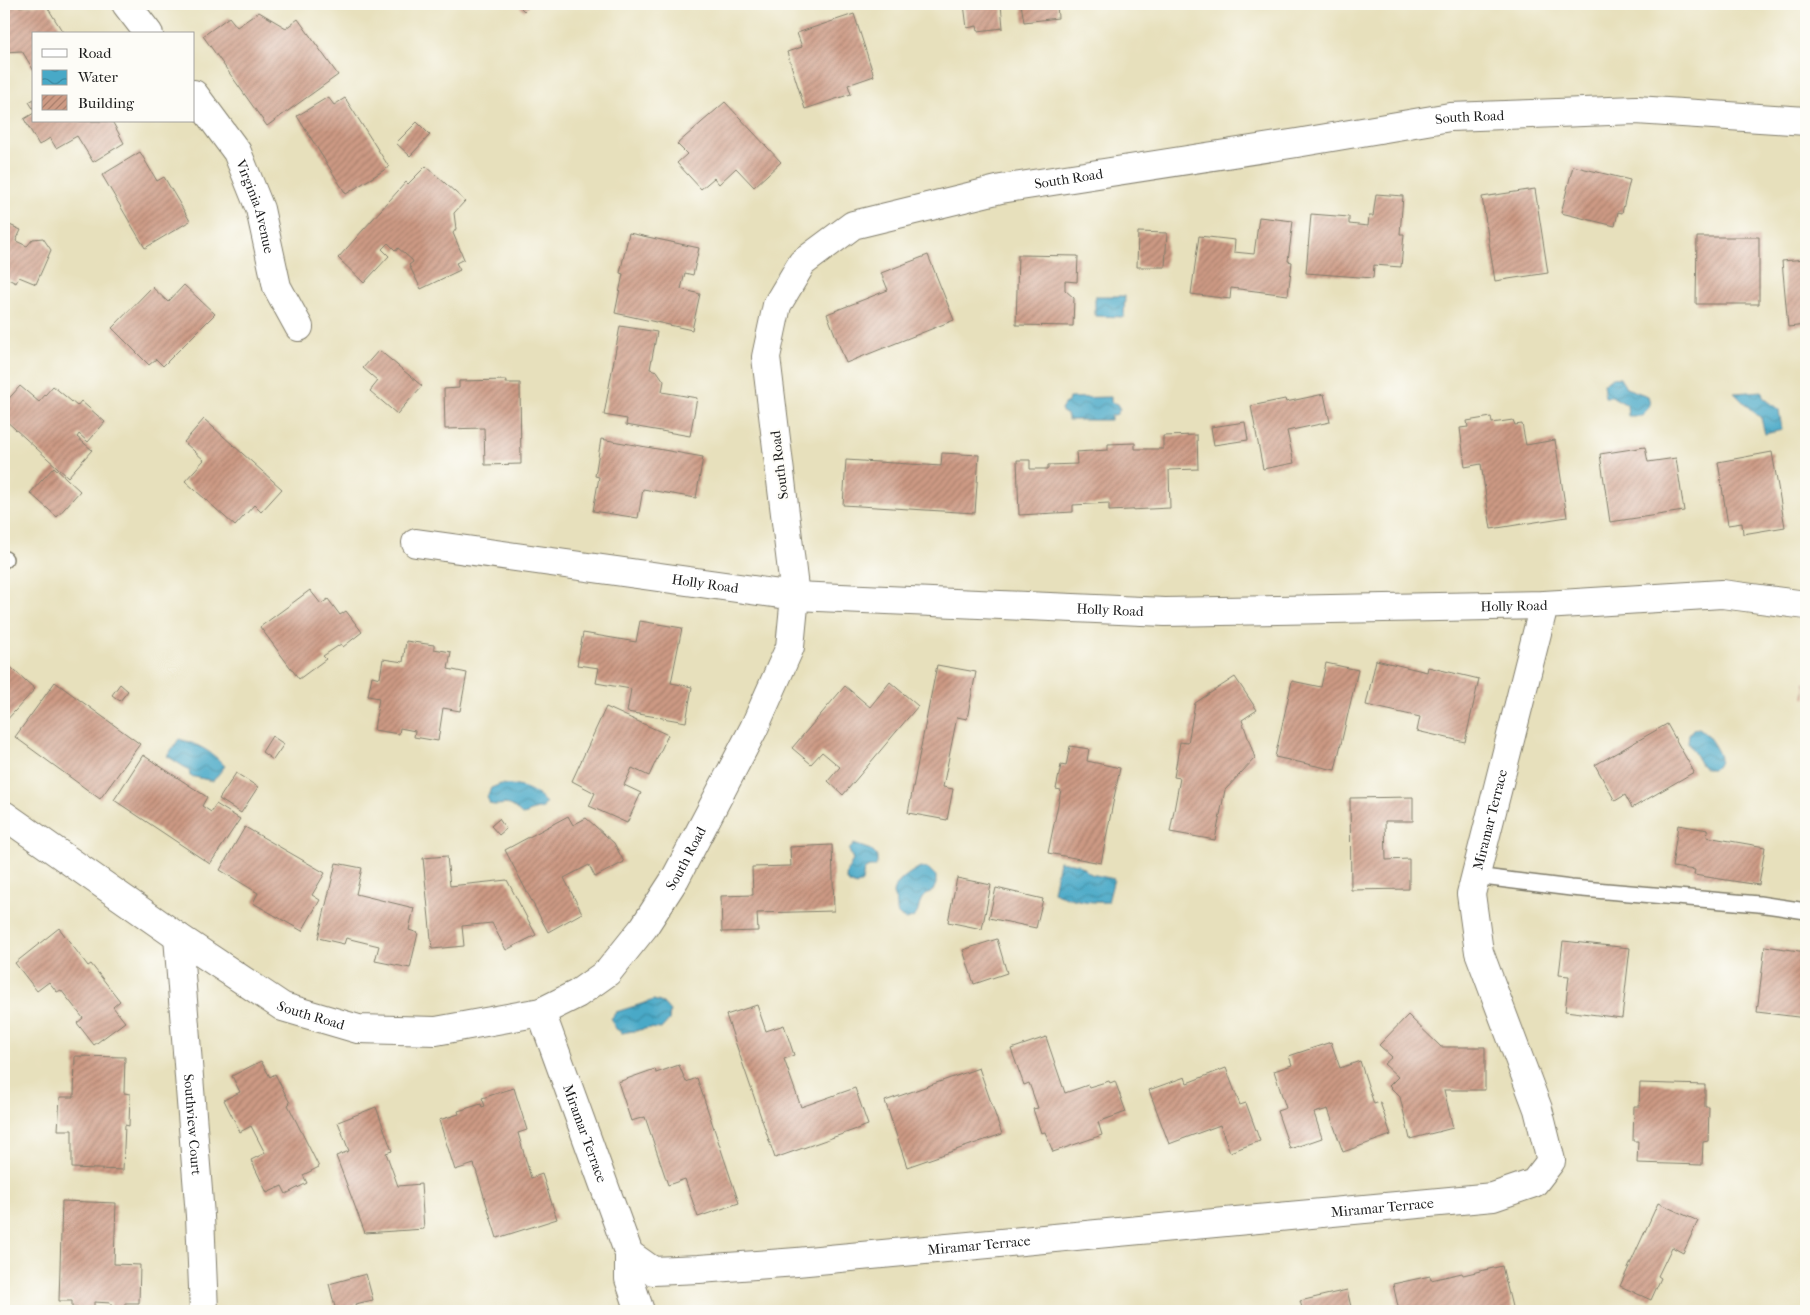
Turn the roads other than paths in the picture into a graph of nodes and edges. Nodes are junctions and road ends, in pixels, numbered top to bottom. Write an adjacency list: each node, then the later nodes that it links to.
1 (126, 4): 2 (street)
2 (147, 32)
3 (195, 95): 5 (street, Virginia Avenue)
4 (1806, 122): 7 (street, South Road)
5 (298, 327)
6 (416, 543): 7 (street, Holly Road)
7 (795, 596): 8 (street, Holly Road); 14 (street, South Road)
8 (1544, 605): 9 (street, Holly Road); 11 (street, Miramar Terrace)
9 (1806, 605)
10 (4, 815): 13 (street, South Road)
11 (1475, 876): 12 (lane); 15 (street, Miramar Terrace)
12 (1806, 911)
13 (178, 937): 14 (street, South Road); 16 (street, Southview Court)
14 (541, 1012): 15 (street, Miramar Terrace)
15 (629, 1254): 17 (street, Miramar Terrace)
16 (204, 1311)
17 (640, 1311)

